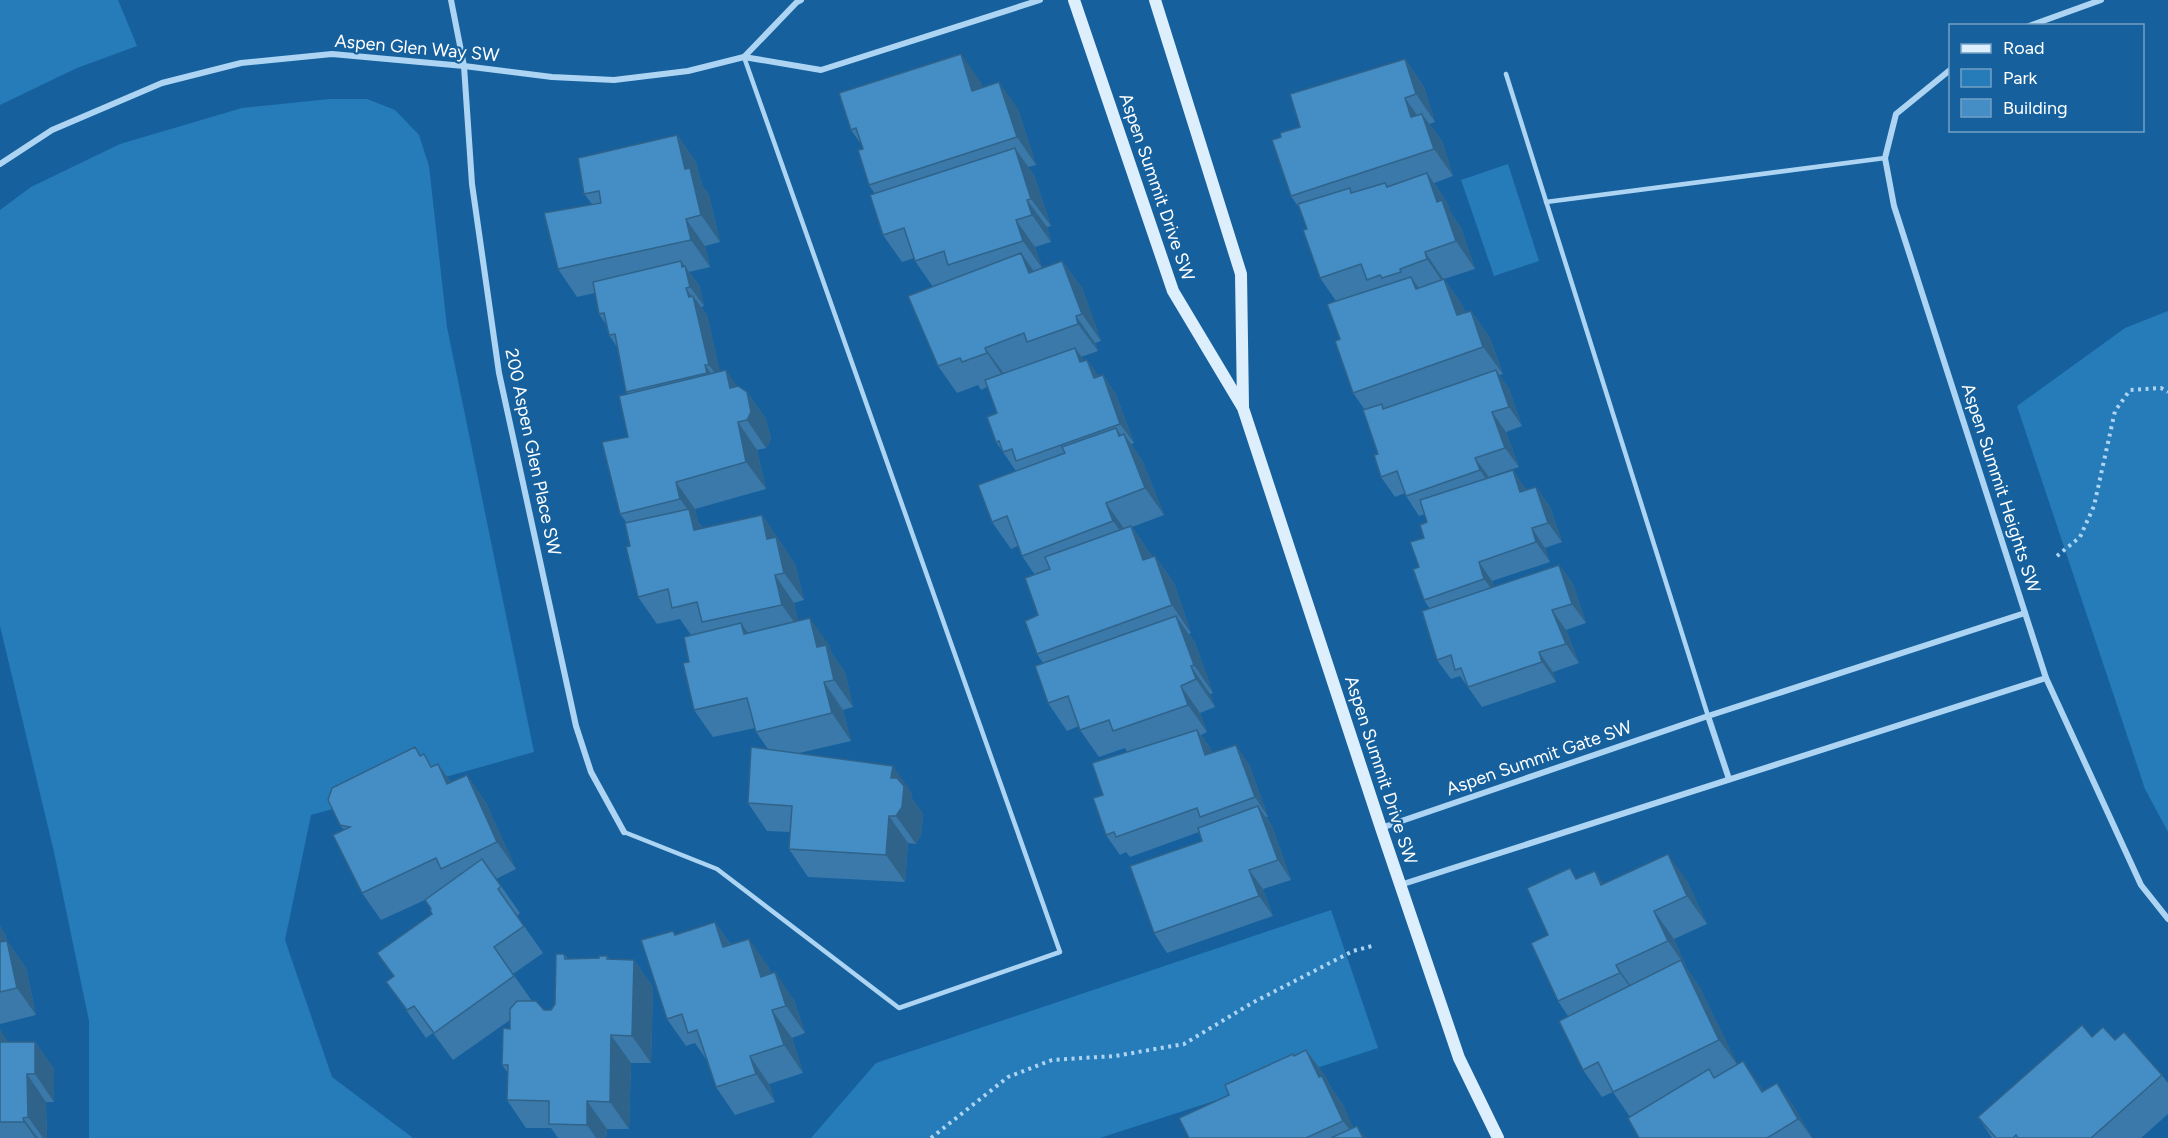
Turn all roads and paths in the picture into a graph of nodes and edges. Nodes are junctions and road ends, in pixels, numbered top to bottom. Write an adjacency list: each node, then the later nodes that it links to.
1 (451, 0): 9 (street, 200 Aspen Glen Place SW)
2 (801, 0): 8 (street)
3 (1040, 0): 8 (street, Aspen Glen Way SW)
4 (1074, 0): 16 (street, Aspen Summit Drive SW)
5 (1155, 0): 16 (street, Aspen Summit Drive SW)
6 (2102, 0): 7 (street)
7 (2035, 24)
8 (744, 57): 9 (street, Aspen Glen Way SW); 23 (lane)
9 (464, 66): 13 (street, Aspen Glen Way SW); 23 (street, 200 Aspen Glen Place SW)
10 (1949, 71): 12 (street, Aspen Summit Heights SW)
11 (1506, 74): 14 (lane)
12 (1884, 158): 14 (lane); 18 (street, Aspen Summit Heights SW)
13 (0, 164)
14 (1546, 202): 20 (lane)
15 (2168, 392): 17 (path)
16 (1244, 408): 22 (street, Aspen Summit Drive SW)
17 (2057, 556)
18 (2025, 613): 19 (street, Aspen Summit Heights SW); 20 (street, Aspen Summit Gate SW)
19 (2046, 678): 21 (street); 25 (street, Aspen Summit Heights SW)
20 (1708, 716): 21 (street); 22 (street, Aspen Summit Gate SW)
21 (1729, 779): 24 (street)
22 (1381, 828): 24 (street, Aspen Summit Drive SW)
23 (624, 832)
24 (1400, 885): 28 (street, Aspen Summit Drive SW)
25 (2168, 919)
26 (1372, 946): 27 (path)
27 (931, 1138)
28 (1498, 1138)

